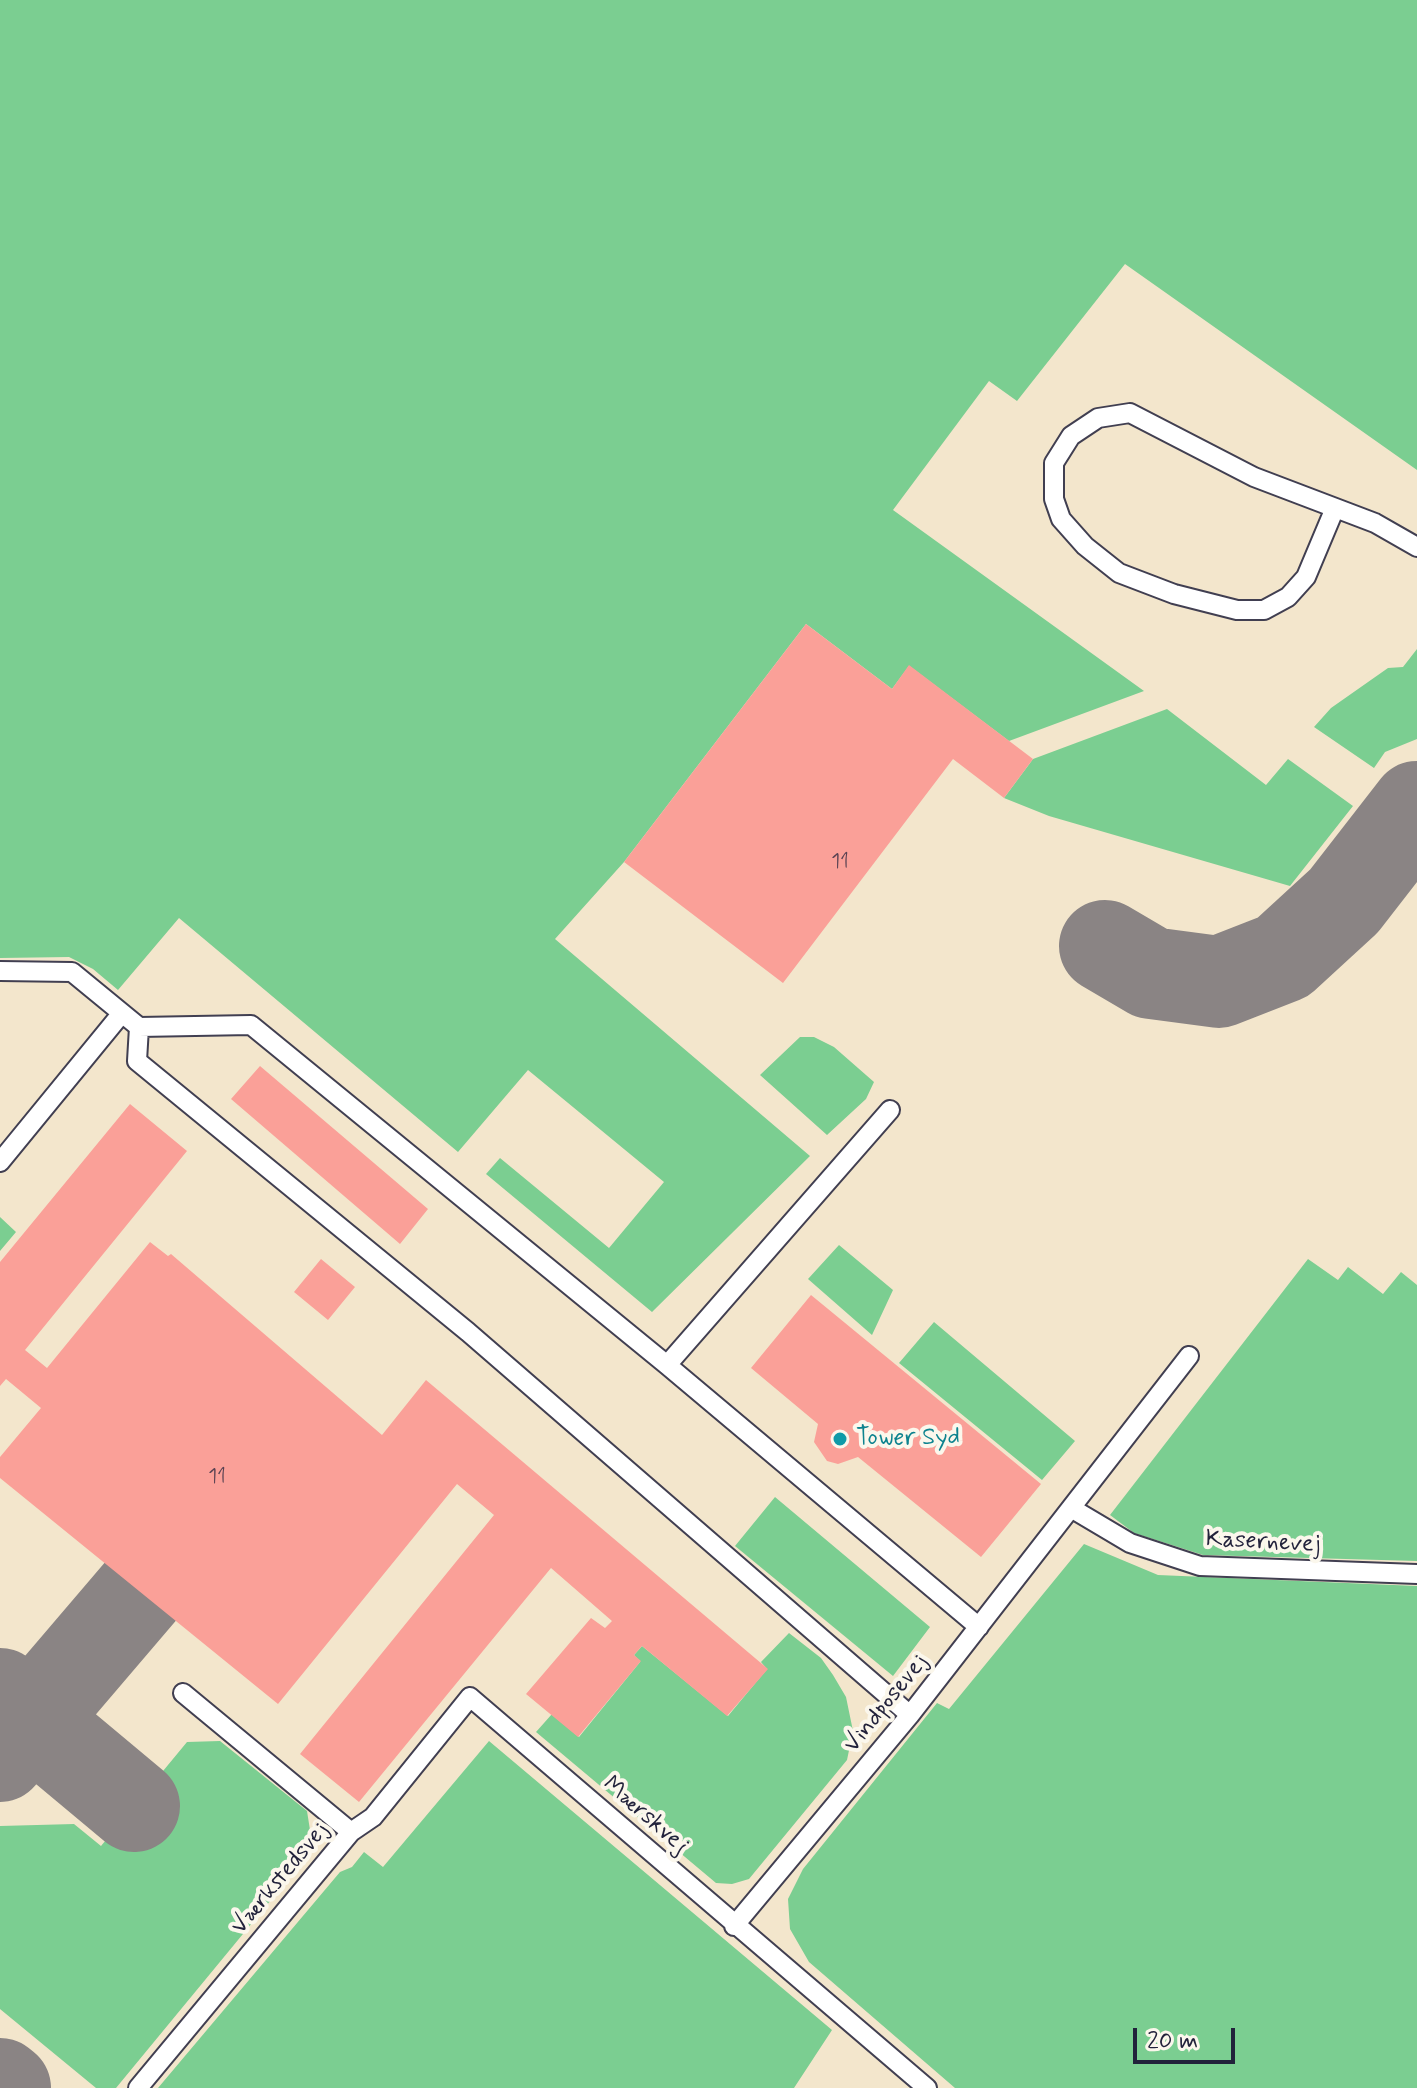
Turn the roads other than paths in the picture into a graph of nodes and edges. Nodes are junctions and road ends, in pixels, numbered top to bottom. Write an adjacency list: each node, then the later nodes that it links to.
1 (1335, 508): 1 (lane); 2 (lane)
2 (1417, 547)
3 (0, 971): 4 (lane)
4 (122, 1013): 5 (lane); 7 (lane)
5 (139, 1027): 9 (lane); 14 (lane)
6 (890, 1110): 9 (lane)
7 (0, 1162)
8 (1189, 1356): 10 (lane, Vindposevej)
9 (667, 1365): 12 (lane)
10 (1071, 1508): 11 (lane, Kasernevej); 12 (lane, Vindposevej)
11 (1417, 1574)
12 (979, 1627): 14 (lane, Vindposevej)
13 (183, 1693): 15 (lane, Værkstedsvej)
14 (910, 1715): 16 (lane, Vindposevej)
15 (351, 1832): 16 (lane, Mærskvej); 17 (lane, Værkstedsvej)
16 (734, 1926): 18 (lane, Mærskvej)
17 (138, 2088)
18 (927, 2088)

